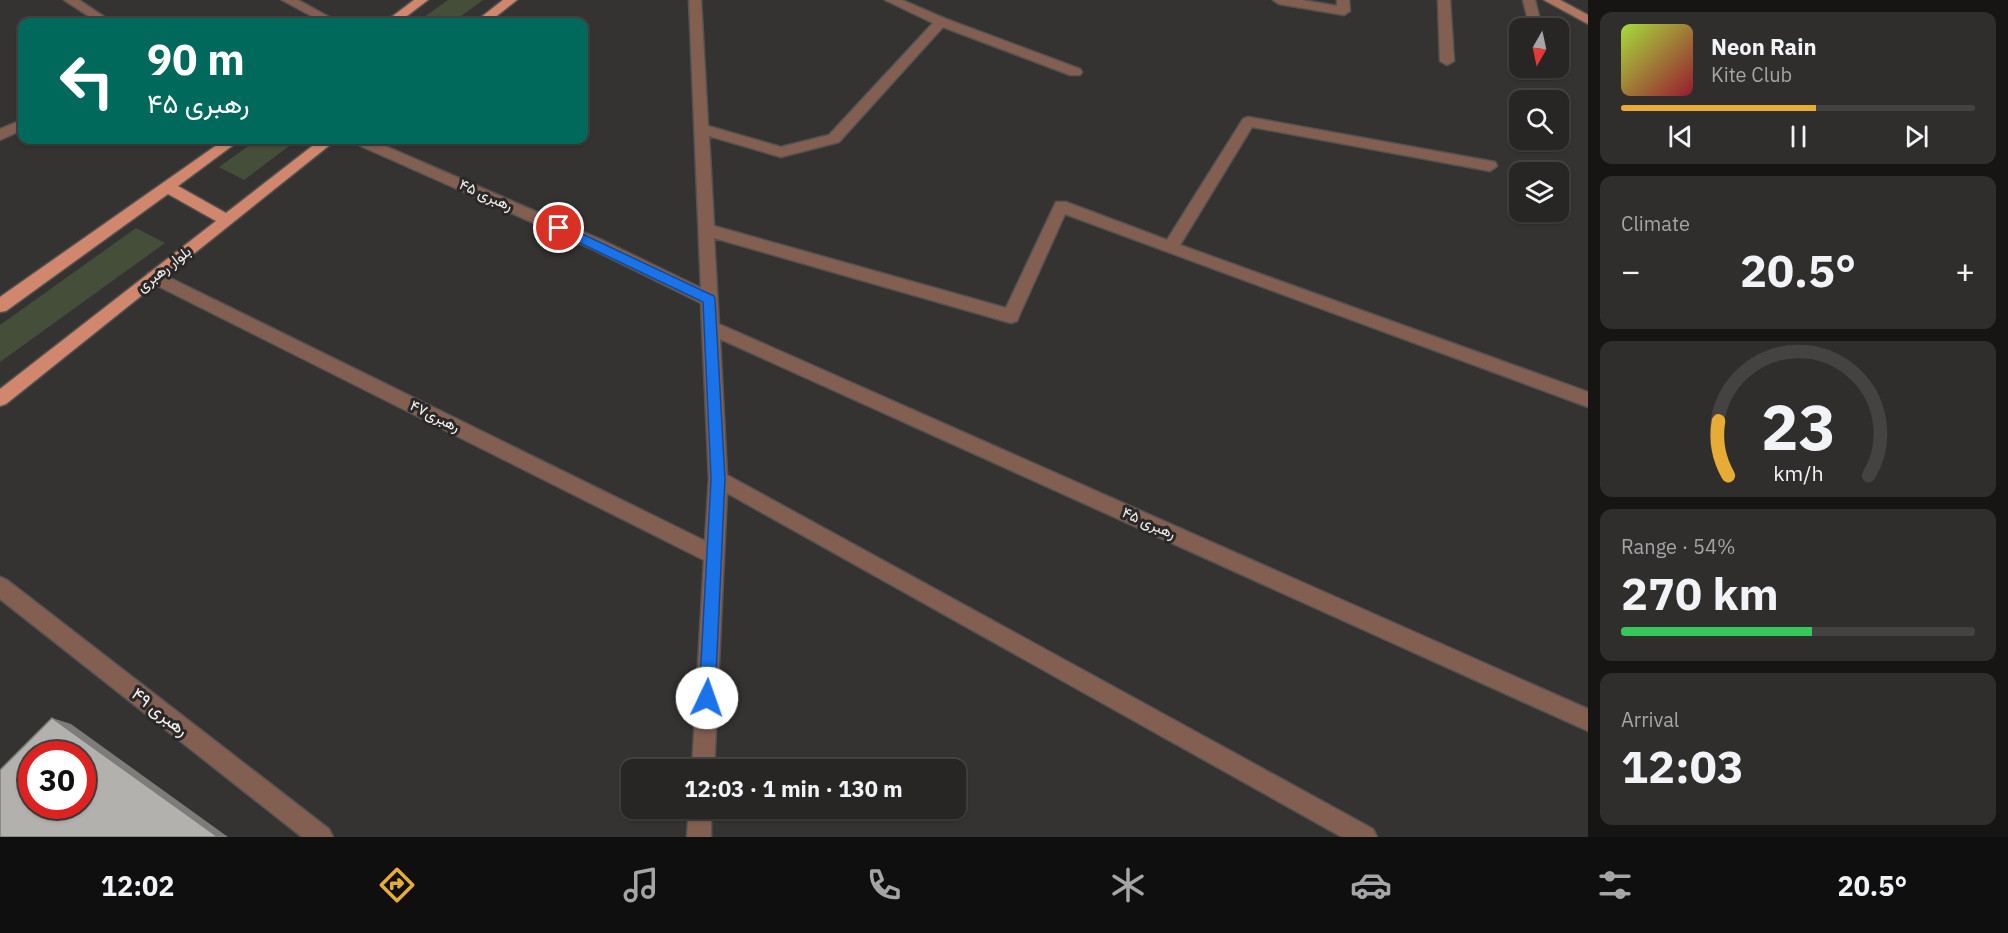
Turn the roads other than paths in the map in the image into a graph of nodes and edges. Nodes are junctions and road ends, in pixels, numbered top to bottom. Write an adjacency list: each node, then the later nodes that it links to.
1 (70, 0): 12 (street)
2 (288, 0): 13 (street)
3 (422, 0): 14 (main road)
4 (511, 0): 15 (main road)
5 (695, 0): 22 (street)
6 (891, 0): 18 (street)
7 (1279, 0): 8 (street)
8 (1343, 0)
9 (1444, 0): 19 (street)
10 (1529, 0): 16 (street)
11 (1559, 2): 17 (main road)
12 (99, 18)
13 (324, 18)
14 (397, 18)
15 (486, 18)
16 (1534, 18)
17 (1588, 20)
18 (941, 22): 20 (street); 22 (street)
19 (1448, 61)
20 (1075, 72)
21 (18, 127): 23 (street)
22 (701, 129): 30 (street)
23 (0, 135)
24 (226, 144): 28 (main road)
25 (324, 144): 29 (main road, بلوار رهبری)
26 (368, 144): 33 (street, رهبری ۴۵)
27 (1490, 166): 31 (street)
28 (167, 187): 29 (main road); 34 (main road)
29 (227, 220): 32 (main road, بلوار رهبری)
30 (706, 230): 31 (street); 33 (street)
31 (1170, 248): 37 (street)
32 (154, 277): 36 (main road, بلوار رهبری); 39 (street, ۴۷رهبری)
33 (709, 299): 35 (street)
34 (0, 306)
35 (710, 327): 38 (street); 41 (street, رهبری ۴۵)
36 (0, 399)
37 (1588, 400)
38 (718, 479): 39 (street); 46 (street)
39 (715, 556): 42 (street)
40 (0, 587): 44 (street, رهبری ۴۹)
41 (1588, 720)
42 (704, 759)
43 (700, 819): 45 (street)
44 (321, 837)
45 (699, 837)
46 (1365, 837)

